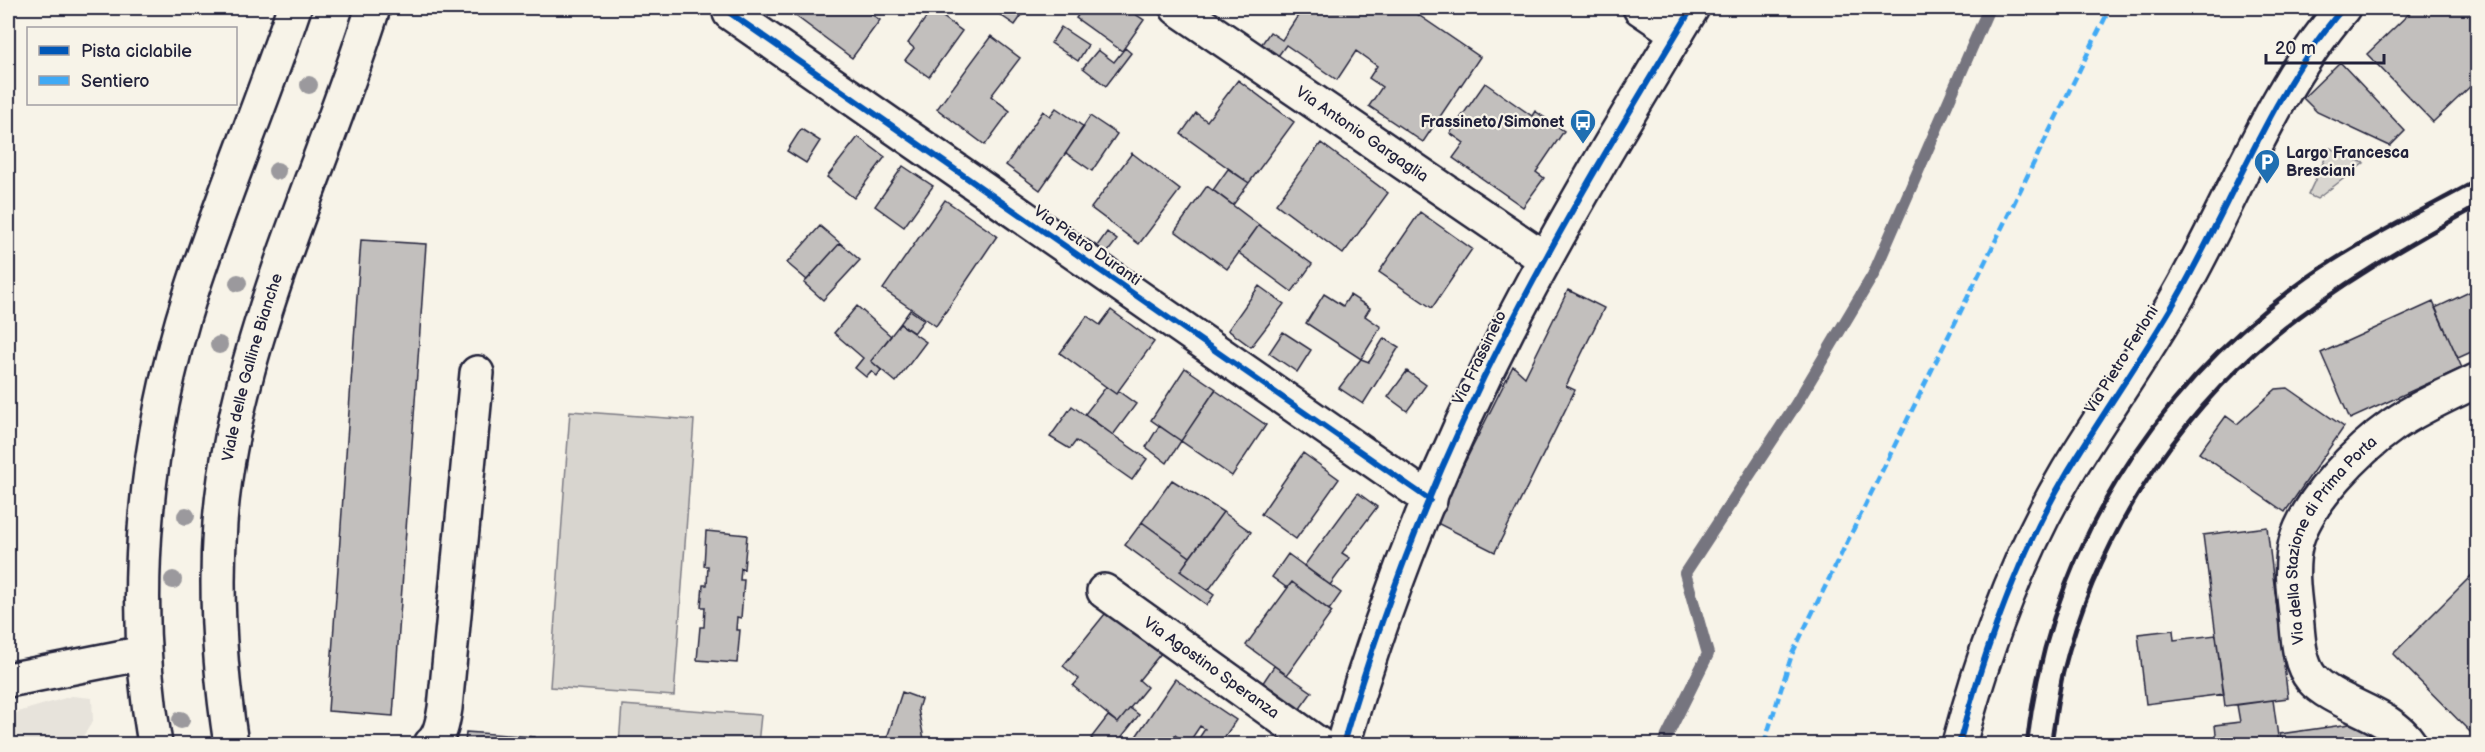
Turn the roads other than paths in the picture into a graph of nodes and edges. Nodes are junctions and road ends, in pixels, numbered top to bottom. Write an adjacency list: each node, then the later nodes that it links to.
1 (294, 8): 13 (street)
2 (373, 8): 16 (street, Viale delle Galline Bianche)
3 (1177, 8): 8 (street, Via Antonio Gargaglia)
4 (1640, 8): 7 (street)
5 (2343, 8): 20 (street, Via Pietro Ferloni)
6 (730, 13): 11 (street, Via Pietro Duranti)
7 (1685, 20): 8 (street, Via Frassineto)
8 (1545, 259): 11 (street, Via Frassineto)
9 (477, 373): 17 (street)
10 (2478, 380): 21 (street, Via della Stazione di Prima Porta)
11 (1430, 500): 19 (street, Via Frassineto)
12 (1104, 591): 18 (street, Via Agostino Speranza)
13 (144, 653): 14 (street); 15 (street)
14 (8, 680)
15 (155, 744)
16 (231, 744)
17 (431, 744)
18 (1318, 744)
19 (1343, 744)
20 (1959, 744)
21 (2410, 744)

